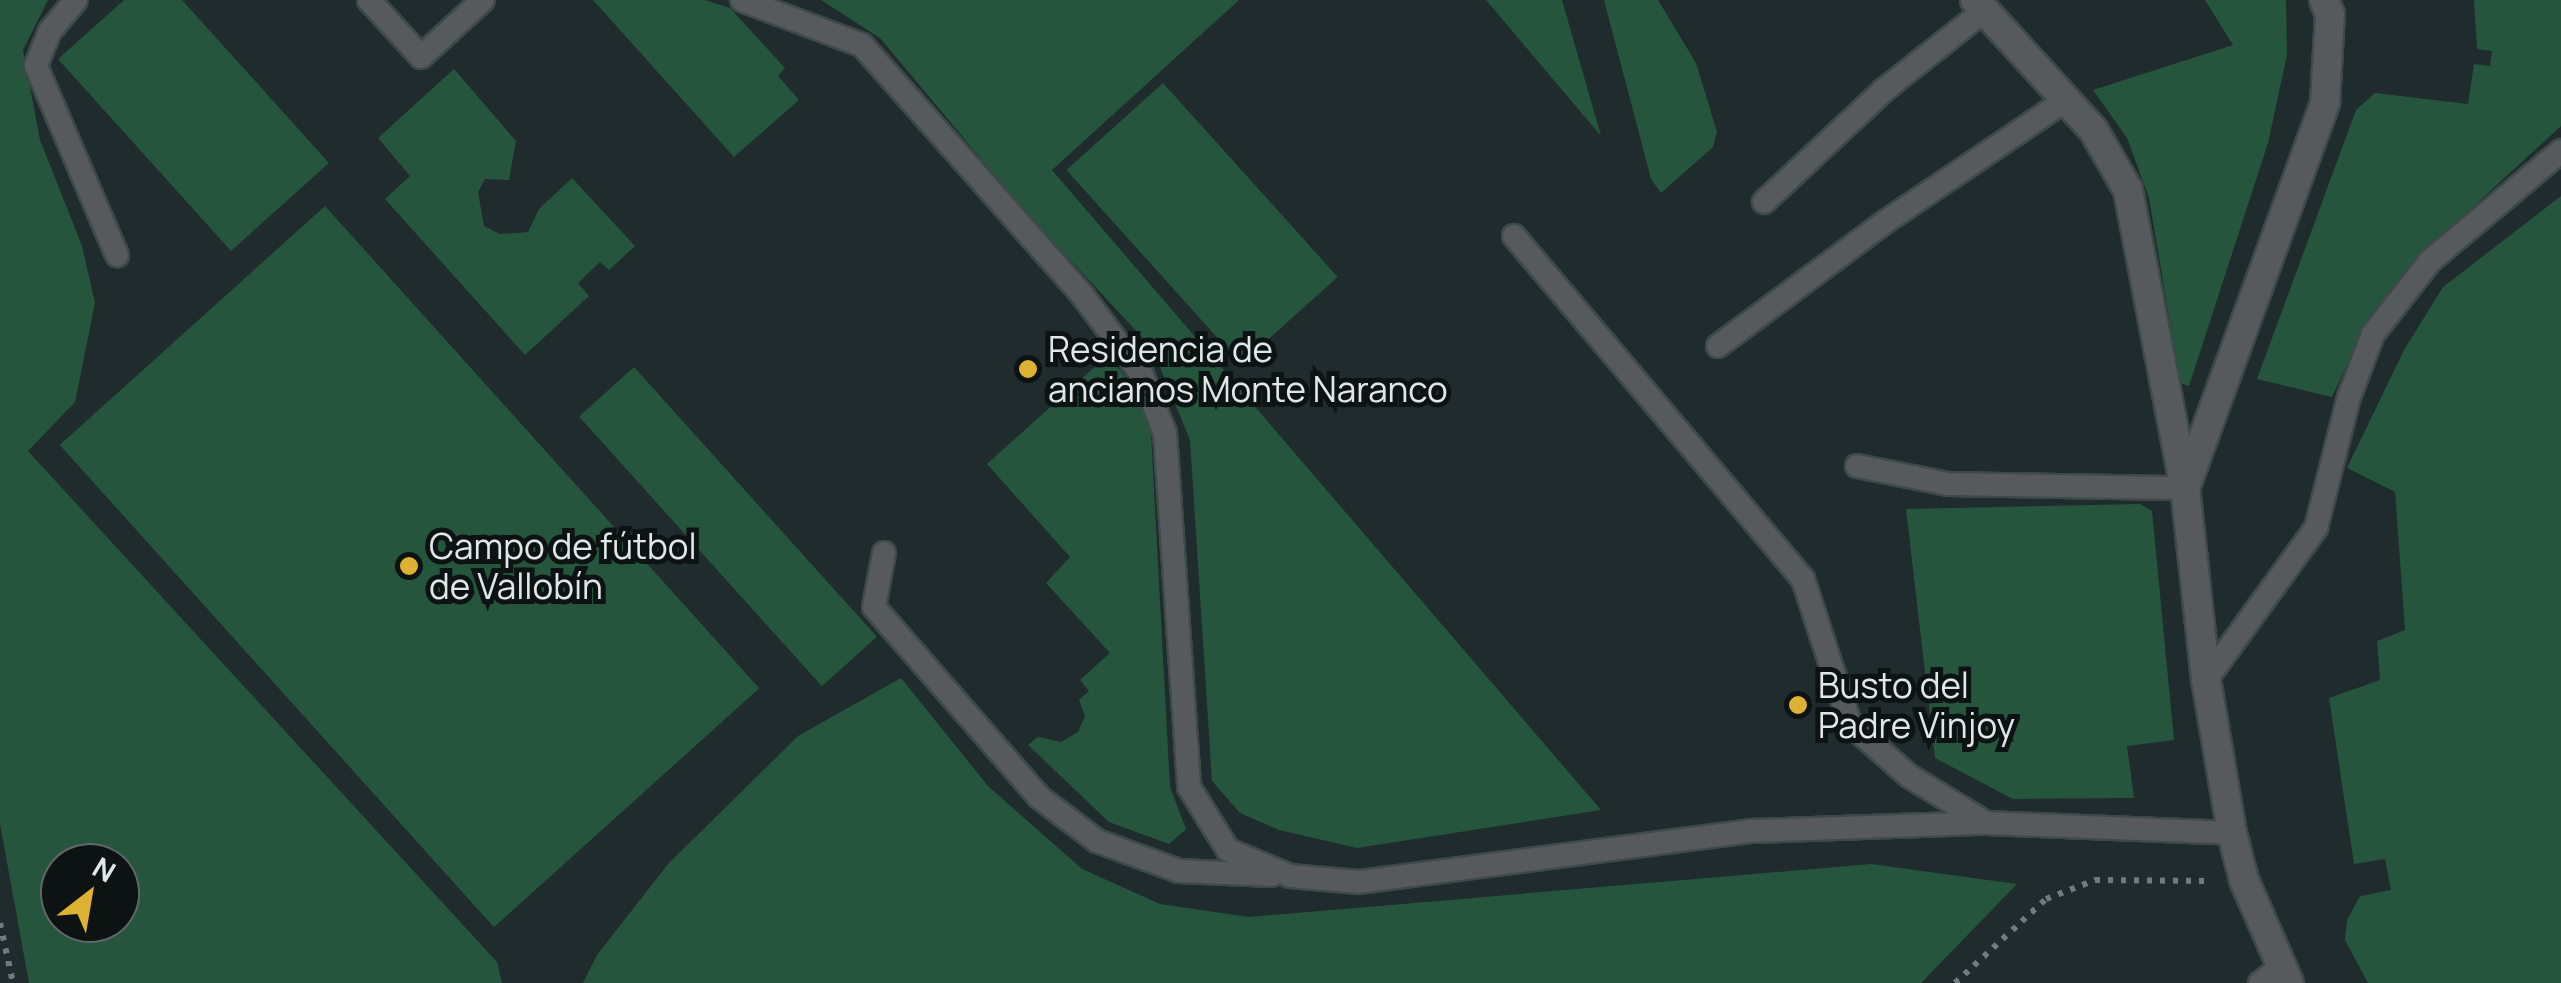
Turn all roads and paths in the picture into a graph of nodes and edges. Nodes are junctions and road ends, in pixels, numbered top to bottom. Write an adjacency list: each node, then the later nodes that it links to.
1 (76, 0): 11 (lane)
2 (369, 0): 3 (lane)
3 (483, 0)
4 (742, 0): 19 (lane)
5 (2324, 0): 14 (street)
6 (1980, 5): 7 (street); 9 (lane)
7 (2066, 100): 12 (lane); 14 (street)
8 (2561, 152): 16 (lane)
9 (1764, 202)
10 (1514, 236): 17 (lane)
11 (117, 255)
12 (1718, 346)
13 (1857, 466): 14 (lane)
14 (2185, 488): 16 (street)
15 (884, 553): 19 (lane)
16 (2206, 680): 18 (street)
17 (1986, 823): 18 (lane); 19 (lane)
18 (2232, 833): 20 (street)
19 (1290, 876)
20 (2244, 880): 22 (street); 24 (path)
21 (0, 924): 23 (path)
22 (2277, 978)
23 (13, 983)
24 (1955, 983)

